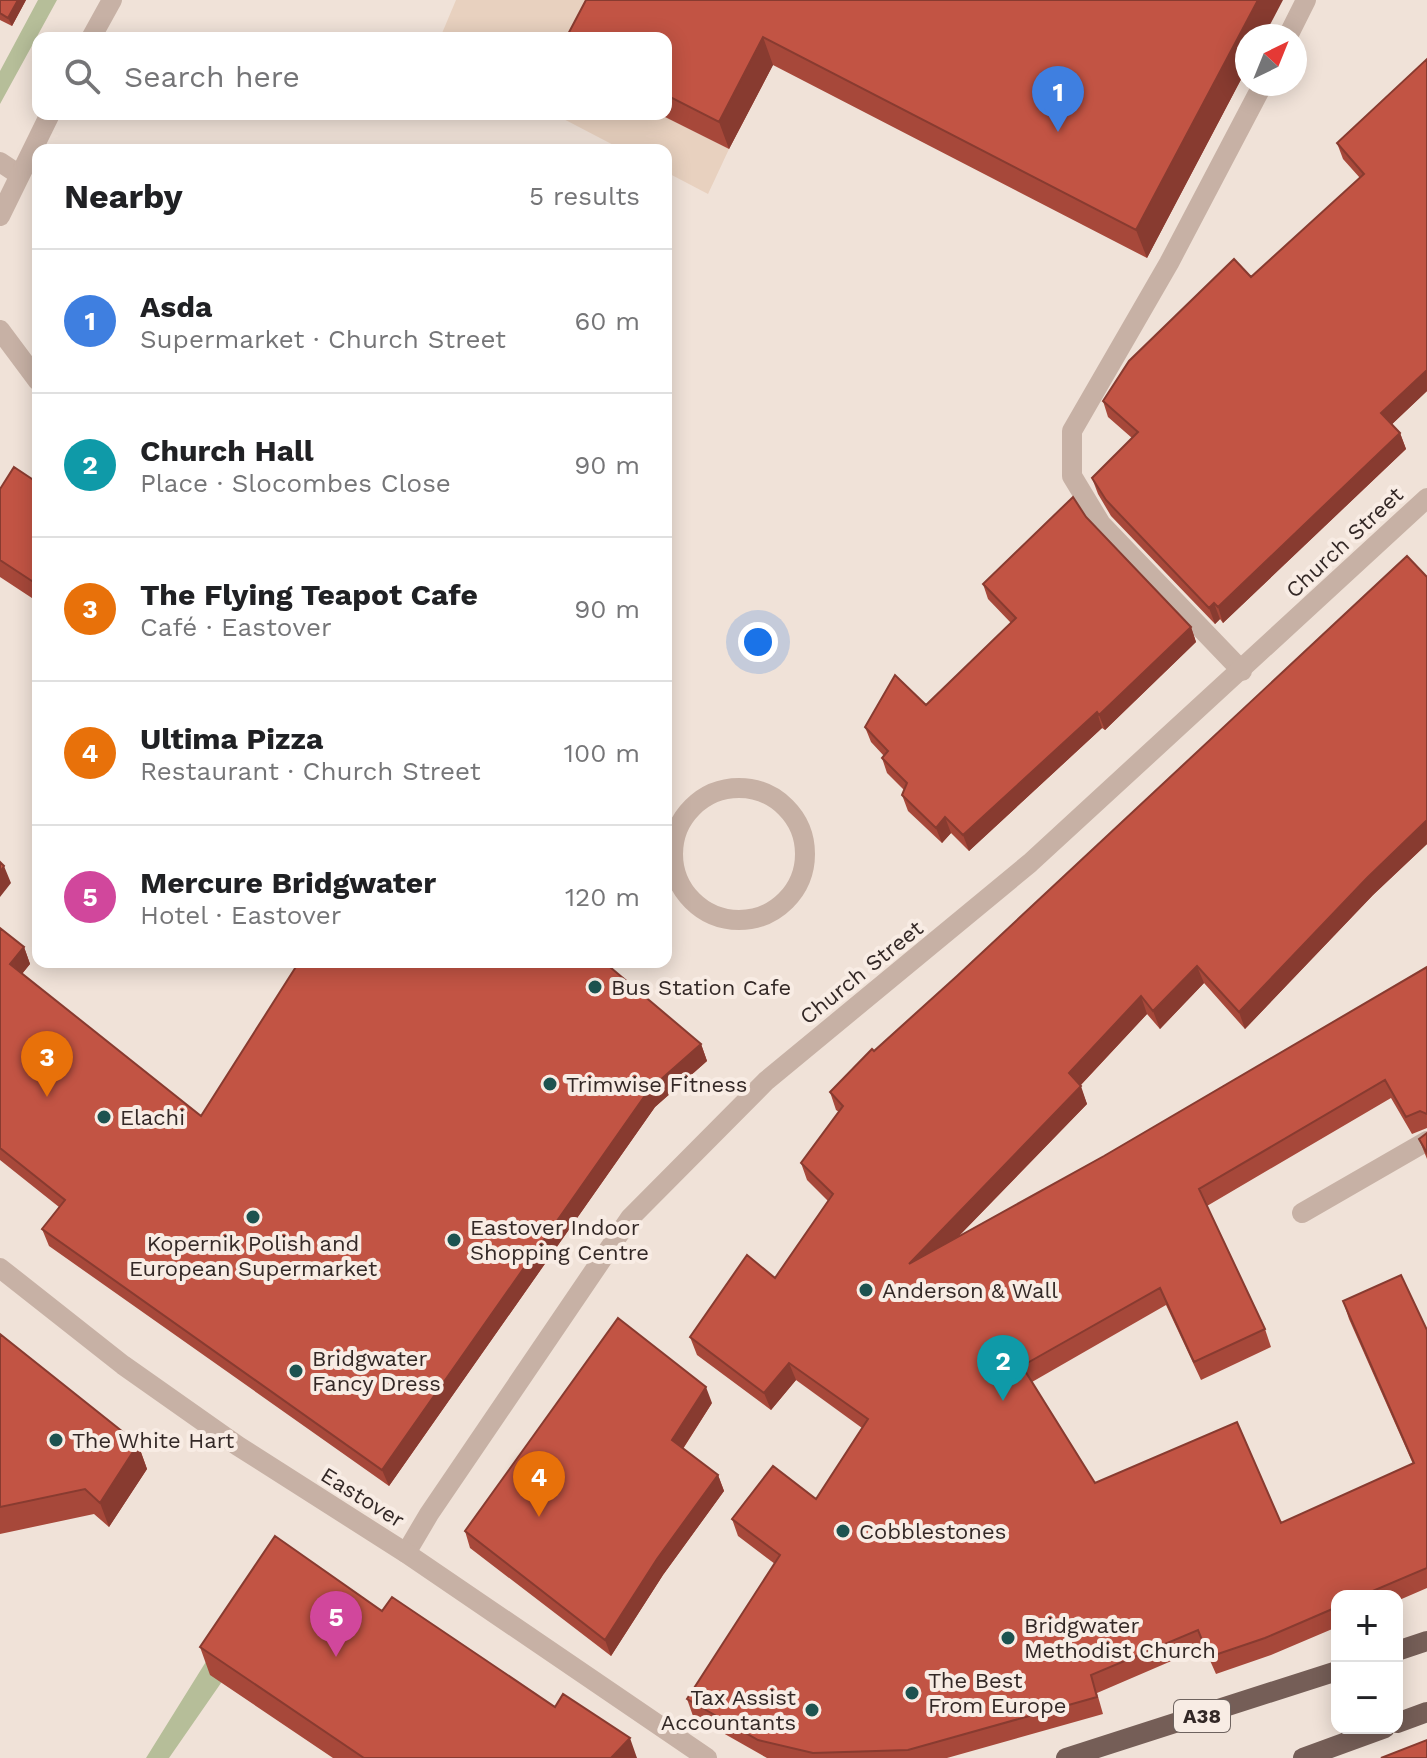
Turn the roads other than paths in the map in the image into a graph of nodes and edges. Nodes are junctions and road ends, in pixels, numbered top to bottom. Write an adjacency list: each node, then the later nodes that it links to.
1 (112, 0): 4 (street)
2 (1306, 0): 3 (street)
3 (1294, 24)
4 (94, 32)
5 (1257, 96): 15 (street)
6 (47, 120): 7 (street)
7 (34, 144)
8 (32, 148): 10 (street)
9 (0, 162): 10 (street)
10 (18, 174): 11 (street)
11 (0, 216)
12 (0, 330): 13 (street)
13 (32, 373)
14 (1427, 498): 15 (street, Church Street)
15 (1242, 671): 20 (street, Church Street)
16 (672, 821): 16 (street)
17 (1427, 1141): 18 (street)
18 (1302, 1213)
19 (0, 1268): 20 (street, Eastover)
20 (406, 1553): 27 (street, Eastover)
21 (1427, 1641): 22 (main road)
22 (1403, 1649)
23 (1331, 1673): 28 (main road, A38)
24 (1427, 1712): 25 (main road)
25 (1403, 1721)
26 (1369, 1734): 29 (main road)
27 (707, 1758)
28 (1066, 1758)
29 (1303, 1758)

